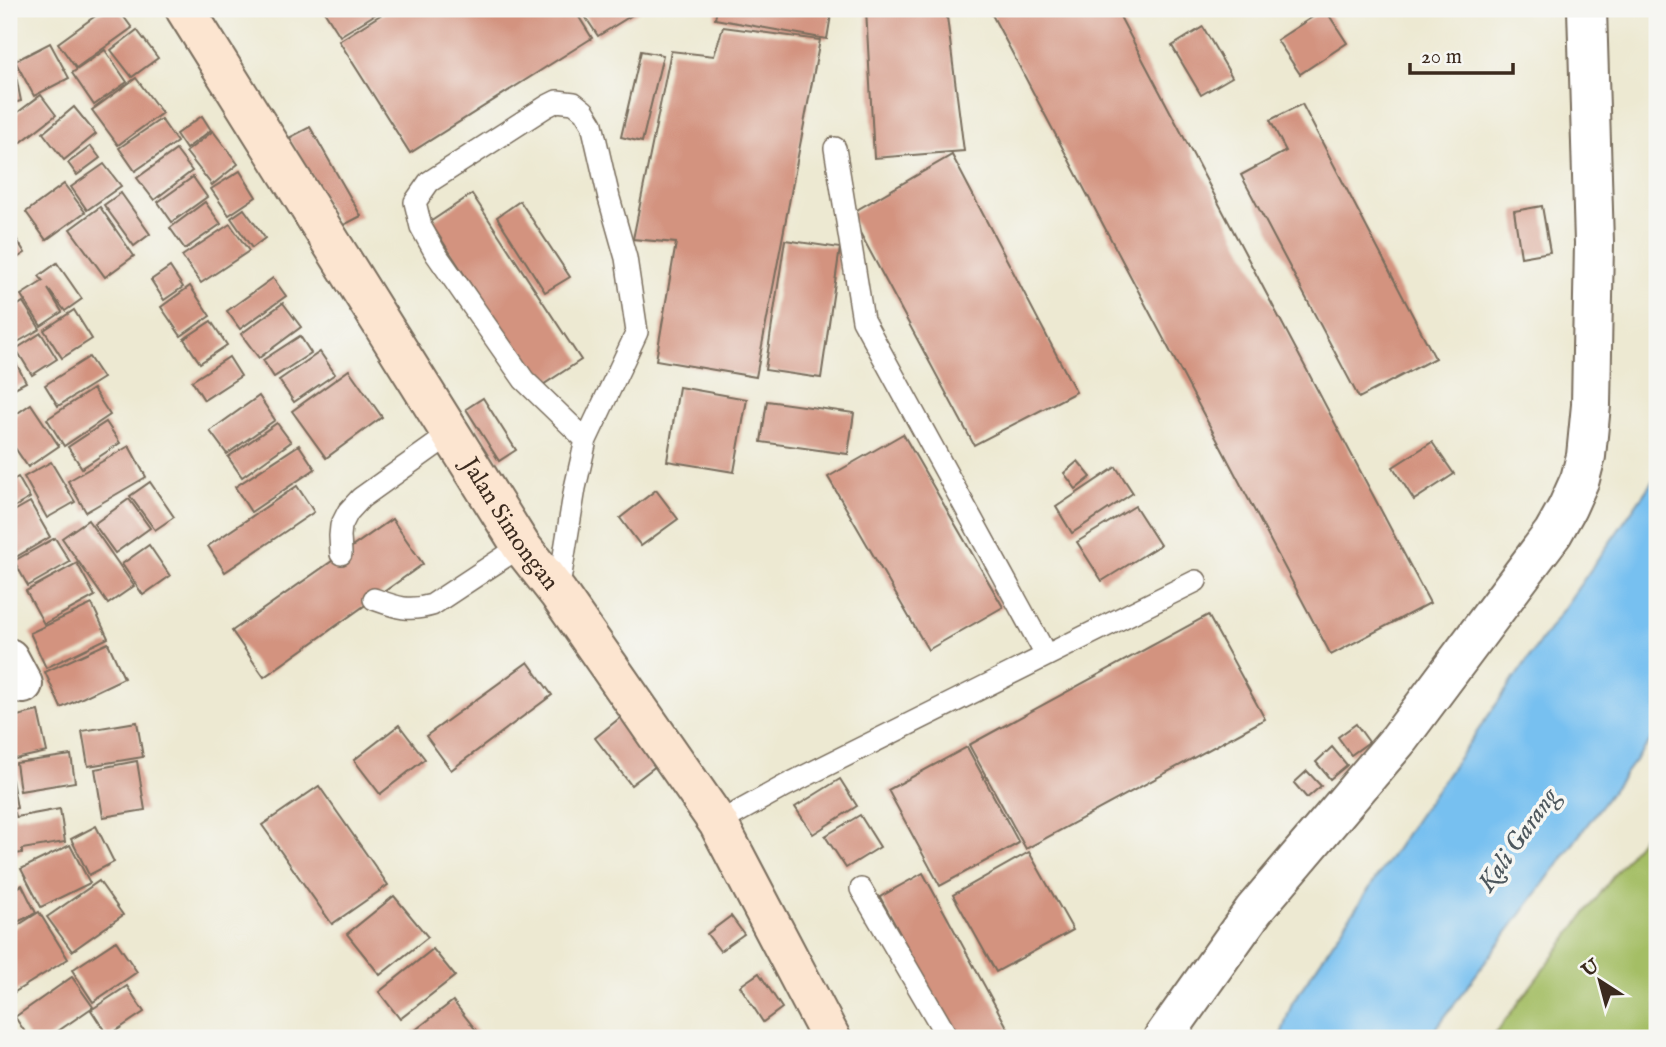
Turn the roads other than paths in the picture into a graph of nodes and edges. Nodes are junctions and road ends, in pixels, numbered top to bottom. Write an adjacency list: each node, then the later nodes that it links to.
1 (185, 9): 4 (main road, Jalan Simongan)
2 (1587, 9): 16 (street)
3 (835, 148): 11 (lane)
4 (452, 433): 6 (main road, Jalan Simongan); 7 (lane)
5 (586, 440): 5 (lane); 9 (lane)
6 (521, 545): 9 (main road, Jalan Simongan); 10 (lane)
7 (341, 554)
8 (1196, 581): 11 (lane)
9 (558, 593): 12 (main road, Jalan Simongan)
10 (374, 598)
11 (1046, 656): 12 (lane)
12 (718, 823): 14 (main road, Jalan Simongan)
13 (862, 889): 15 (lane)
14 (831, 1038)
15 (948, 1038)
16 (1163, 1038)

